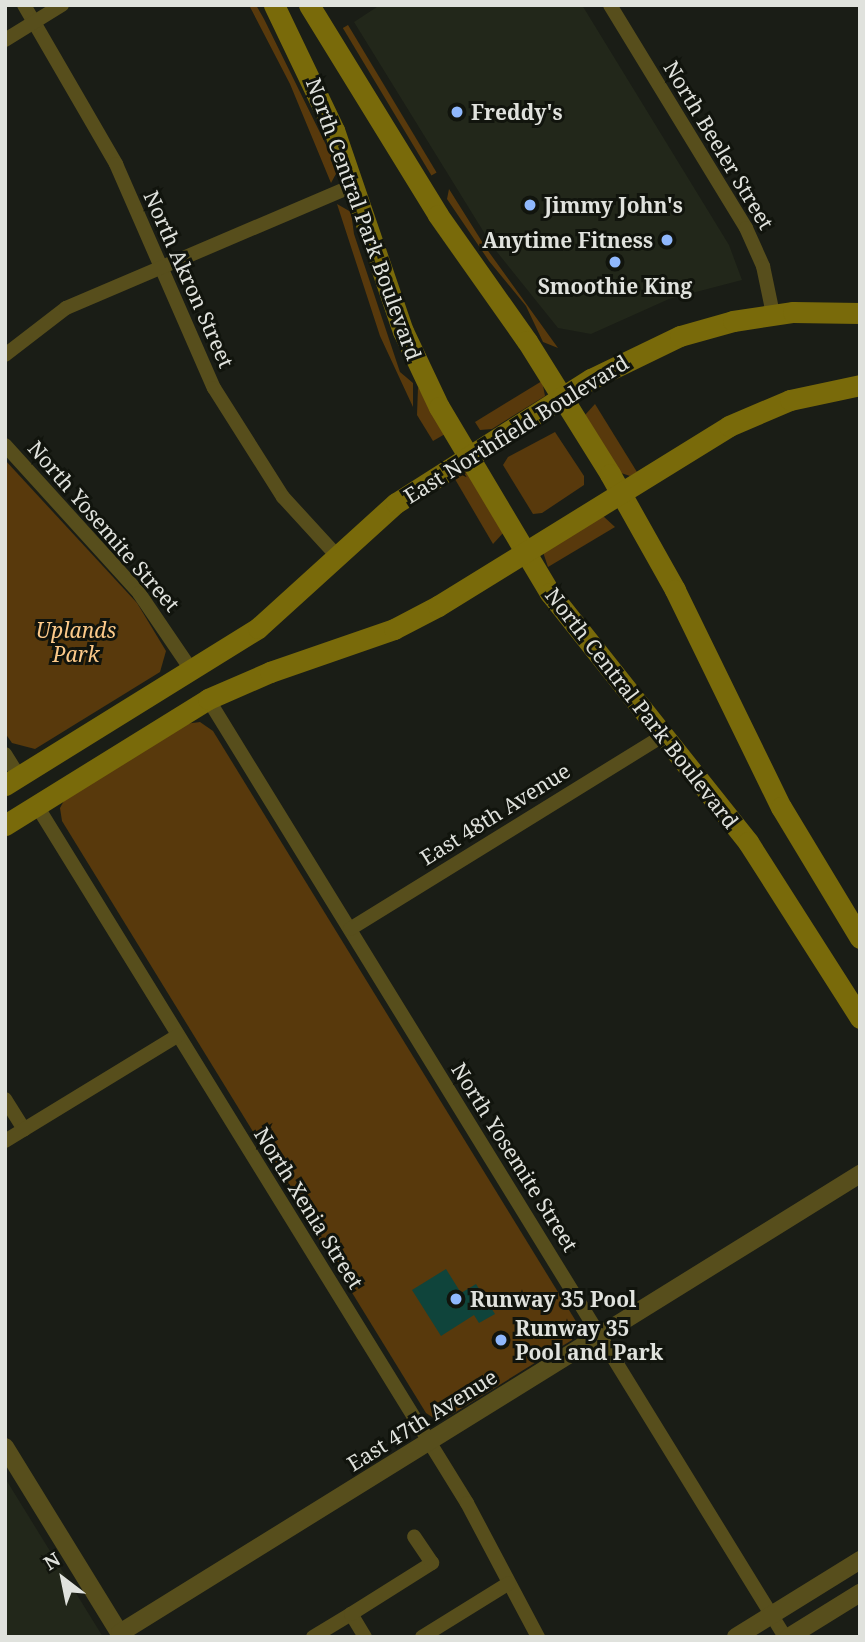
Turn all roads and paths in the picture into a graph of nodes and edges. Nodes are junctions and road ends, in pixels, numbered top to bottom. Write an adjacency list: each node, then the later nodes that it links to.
1 (24, 5): 6 (street, North Akron Street)
2 (62, 5): 6 (street)
3 (274, 5): 8 (main road, North Central Park Boulevard)
4 (309, 5): 14 (main road, North Central Park Boulevard)
5 (610, 5): 11 (street, North Beeler Street)
6 (35, 23): 7 (street); 9 (street, North Akron Street)
7 (5, 40)
8 (354, 185): 9 (street); 16 (main road, North Central Park Boulevard)
9 (160, 267): 12 (street); 19 (street, North Akron Street)
10 (860, 313): 11 (main road, East Northfield Boulevard)
11 (773, 314): 14 (main road, East Northfield Boulevard)
12 (5, 355)
13 (860, 384): 17 (main road)
14 (562, 396): 16 (main road, East Northfield Boulevard); 17 (main road, North Central Park Boulevard)
15 (5, 445): 20 (street, North Yosemite Street)
16 (468, 454): 18 (main road, North Central Park Boulevard); 19 (main road, East Northfield Boulevard)
17 (620, 492): 18 (main road); 28 (main road, North Central Park Boulevard)
18 (525, 551): 21 (main road); 22 (main road, North Central Park Boulevard)
19 (337, 556): 20 (main road, East Northfield Boulevard)
20 (191, 671): 24 (main road, East Northfield Boulevard)
21 (208, 699): 25 (main road); 27 (street, North Yosemite Street)
22 (663, 736): 27 (street, East 48th Avenue); 29 (main road, North Central Park Boulevard)
23 (5, 754): 24 (street)
24 (12, 780)
25 (37, 806): 26 (main road); 30 (street, North Xenia Street)
26 (5, 825)
27 (350, 929): 35 (street, North Yosemite Street)
28 (860, 938)
29 (860, 1018)
30 (177, 1036): 32 (street); 36 (street, North Xenia Street)
31 (5, 1099): 32 (street)
32 (24, 1129): 33 (street)
33 (5, 1141)
34 (860, 1174): 35 (street, East 47th Avenue)
35 (601, 1337): 36 (street, East 47th Avenue); 43 (street, North Yosemite Street)
36 (430, 1443): 40 (street, North Xenia Street); 44 (street, East 47th Avenue)
37 (5, 1447): 44 (street)
38 (414, 1535): 42 (street)
39 (860, 1560): 43 (street)
40 (509, 1583): 47 (street); 48 (street, North Xenia Street)
41 (860, 1593): 50 (street)
42 (351, 1614): 45 (street); 46 (street)
43 (771, 1615): 49 (street); 50 (street, North Yosemite Street)
44 (119, 1636)
45 (313, 1637)
46 (365, 1637)
47 (422, 1637)
48 (537, 1637)
49 (736, 1637)
50 (787, 1637)

